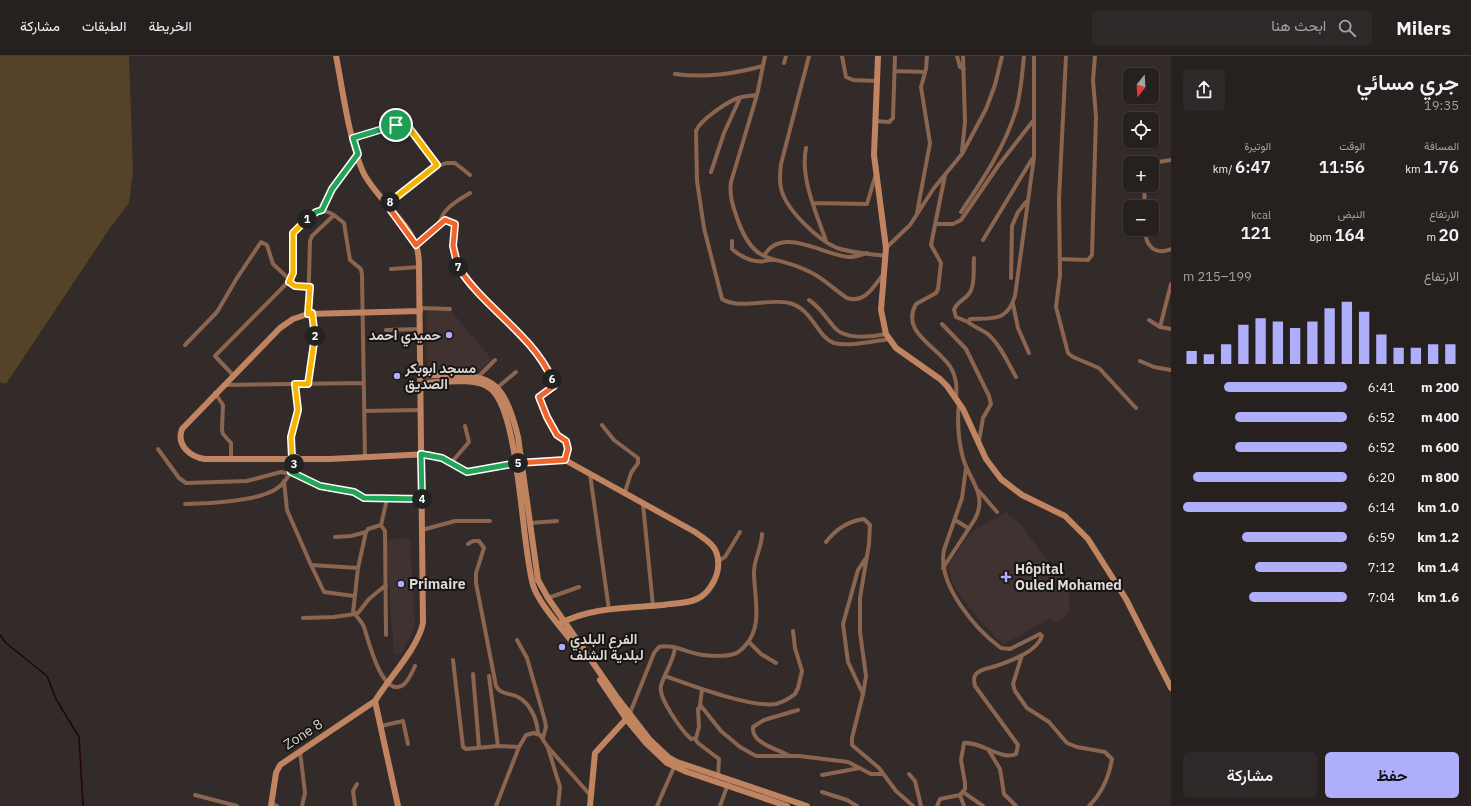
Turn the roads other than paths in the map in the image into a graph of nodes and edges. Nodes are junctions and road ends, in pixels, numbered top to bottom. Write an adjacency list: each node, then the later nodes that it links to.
1 (336, 56): 29 (street)
2 (766, 56): 17 (street)
3 (786, 56): 16 (street)
4 (809, 56): 54 (street)
5 (842, 56): 22 (street)
6 (878, 56): 22 (street)
7 (895, 56): 19 (street)
8 (926, 56): 20 (street)
9 (957, 56): 18 (street)
10 (963, 56): 18 (street)
11 (1002, 56): 32 (street)
12 (1024, 56): 46 (street)
13 (1034, 56): 27 (street)
14 (1066, 56): 63 (street)
15 (1095, 56): 63 (street)
16 (784, 63)
17 (763, 66): 21 (street); 23 (street)
18 (964, 69): 32 (street)
19 (895, 71): 20 (street); 26 (street)
20 (925, 72): 48 (street)
21 (675, 74)
22 (877, 81): 26 (street)
23 (757, 95): 24 (street); 59 (street)
24 (740, 97): 37 (street); 84 (street)
25 (394, 113): 28 (street)
26 (875, 121): 40 (street)
27 (1033, 121): 33 (street); 49 (street)
28 (396, 125): 29 (street); 36 (street)
29 (353, 138): 31 (street)
30 (806, 148): 43 (street)
31 (358, 154): 44 (street); 45 (street)
32 (962, 154): 39 (street)
33 (1034, 157): 42 (street); 52 (street)
34 (1171, 160): 35 (street)
35 (1159, 162)
36 (437, 165): 38 (street); 44 (street)
37 (711, 172)
38 (470, 175)
39 (945, 175): 48 (street); 49 (street)
40 (876, 177): 43 (street); 56 (street)
41 (470, 193): 50 (street)
42 (1026, 202): 67 (street); 72 (street)
43 (814, 203): 54 (street)
44 (387, 205): 55 (street)
45 (322, 210): 47 (street); 68 (street)
46 (961, 212)
47 (334, 215): 70 (street); 75 (street)
48 (916, 217): 56 (street)
49 (935, 224): 102 (street)
50 (439, 226): 55 (street); 114 (street)
51 (1146, 236): 57 (street)
52 (983, 240)
53 (732, 241): 62 (street)
54 (826, 241): 58 (street)
55 (416, 245): 64 (street)
56 (886, 248): 60 (street)
57 (1171, 249)
58 (867, 253): 59 (street); 60 (street)
59 (764, 256): 62 (street)
60 (886, 256): 66 (street)
61 (974, 258): 78 (street)
62 (772, 259): 66 (street)
63 (1060, 259): 103 (street)
64 (419, 267): 65 (street); 74 (street)
65 (391, 269)
66 (885, 270): 84 (street)
67 (1011, 278)
68 (289, 281): 70 (street); 85 (street); 92 (street)
69 (1171, 284): 80 (street)
70 (310, 287): 76 (street)
71 (809, 300): 84 (street)
72 (1013, 304): 78 (street); 86 (street)
73 (450, 309): 74 (street)
74 (420, 310): 75 (street); 81 (street)
75 (364, 312): 76 (street); 95 (street)
76 (310, 313): 92 (street); 98 (street)
77 (1149, 320): 80 (street)
78 (968, 322): 94 (street)
79 (942, 324): 108 (street)
80 (1160, 327): 82 (street)
81 (420, 329): 83 (street); 91 (street)
82 (1171, 329)
83 (386, 330)
84 (888, 336): 102 (street)
85 (185, 345)
86 (1029, 353)
87 (495, 360): 93 (street)
88 (1140, 361): 89 (street)
89 (1171, 370)
90 (516, 372): 100 (street)
91 (420, 375): 93 (street); 96 (street)
92 (233, 376): 99 (street)
93 (478, 377): 100 (street)
94 (1016, 377)
95 (363, 383): 98 (street); 105 (street)
96 (420, 383): 104 (street); 117 (street)
97 (295, 384): 98 (street); 99 (street); 112 (street)
98 (308, 384)
99 (223, 385): 101 (street)
100 (498, 387): 115 (street)
101 (215, 393): 111 (street); 111 (street)
102 (958, 400): 108 (street); 118 (street)
103 (1136, 408)
104 (420, 410): 105 (street); 110 (street)
105 (364, 411): 113 (street)
106 (602, 425): 123 (street)
107 (465, 426): 116 (street)
108 (979, 442): 171 (street)
109 (158, 449): 119 (street)
110 (421, 454): 113 (street); 116 (street); 125 (street)
111 (231, 458): 112 (street)
112 (294, 458): 113 (street); 119 (street)
113 (365, 458)
114 (565, 460): 115 (street); 120 (street)
115 (522, 462): 117 (street); 132 (street)
116 (451, 463): 117 (street)
117 (515, 463): 157 (street)
118 (966, 468): 122 (street); 129 (street)
119 (290, 473): 121 (street); 124 (street)
120 (590, 473): 123 (street); 154 (street)
121 (284, 480): 126 (street); 146 (street)
122 (979, 491): 128 (street); 134 (street)
123 (625, 492): 127 (street)
124 (387, 499): 125 (street); 133 (street)
125 (422, 499): 135 (street)
126 (185, 504)
127 (643, 504): 145 (street); 153 (street)
128 (997, 512)
129 (955, 520): 134 (street); 142 (street)
130 (490, 521): 135 (street)
131 (557, 521): 132 (street)
132 (530, 523): 152 (street)
133 (381, 525): 136 (street); 149 (street)
134 (968, 528): 143 (street)
135 (422, 530): 170 (street)
136 (366, 532): 139 (street); 147 (street)
137 (740, 532): 145 (street)
138 (762, 534): 161 (street)
139 (335, 537)
140 (826, 542): 144 (street)
141 (468, 544): 180 (street)
142 (946, 544): 143 (street); 148 (street)
143 (954, 549): 148 (street)
144 (866, 558): 173 (street); 173 (street)
145 (718, 561): 153 (street)
146 (312, 565): 147 (street); 151 (street)
147 (358, 568): 151 (street)
148 (943, 568): 163 (street)
149 (386, 585): 155 (street); 159 (street)
150 (579, 587): 152 (street)
151 (354, 596): 155 (street)
152 (548, 598): 157 (street)
153 (653, 606): 154 (street)
154 (609, 610): 157 (street)
155 (355, 614): 156 (street); 170 (street)
156 (303, 618)
157 (561, 623): 177 (street); 178 (street)
158 (793, 631): 172 (street)
159 (386, 635)
160 (517, 640): 181 (street)
161 (749, 642): 162 (street); 165 (street)
162 (675, 648): 169 (street); 177 (street)
163 (1022, 655): 188 (street); 223 (street)
164 (454, 660): 186 (street)
165 (776, 663)
166 (415, 666): 170 (street)
167 (473, 674): 186 (street)
168 (488, 676): 184 (street)
169 (665, 676): 172 (street); 182 (street)
170 (386, 682): 174 (street)
171 (1171, 688)
172 (702, 689): 175 (street)
173 (863, 694): 193 (street)
174 (375, 701): 179 (street); 189 (street, Zone 8)
175 (700, 706): 182 (street); 190 (street)
176 (798, 710): 190 (street)
177 (630, 713): 178 (street); 191 (street)
178 (627, 720): 191 (street); 202 (street)
179 (381, 726): 183 (street); 205 (street)
180 (538, 733): 181 (street); 187 (street)
181 (543, 738): 185 (street)
182 (695, 739): 196 (street)
183 (408, 744)
184 (498, 746): 186 (street); 187 (street)
185 (547, 746): 202 (street); 210 (street)
186 (479, 747)
187 (519, 747): 209 (street)
188 (988, 749): 200 (street); 222 (street)
189 (300, 751): 204 (street, Zone 8); 207 (street)
190 (791, 756): 192 (street)
191 (675, 764): 196 (street); 197 (street); 212 (street)
192 (860, 768): 193 (street); 195 (street)
193 (884, 774): 217 (street)
194 (909, 774): 218 (street)
195 (822, 775)
196 (718, 777): 197 (street)
197 (728, 783): 203 (street); 213 (street)
198 (357, 784): 208 (street)
199 (822, 792): 216 (street)
200 (961, 794): 219 (street); 220 (street); 221 (street)
201 (196, 795): 206 (street)
202 (590, 796): 211 (street)
203 (774, 801): 214 (street); 215 (street)
204 (273, 805)
205 (396, 805)
206 (237, 806)
207 (302, 806)
208 (355, 806)
209 (497, 806)
210 (558, 806)
211 (590, 806)
212 (657, 806)
213 (720, 806)
214 (788, 806)
215 (807, 806)
216 (857, 806)
217 (913, 806)
218 (921, 806)
219 (937, 806)
220 (964, 806)
221 (983, 806)
222 (1016, 806)
223 (1089, 806)

